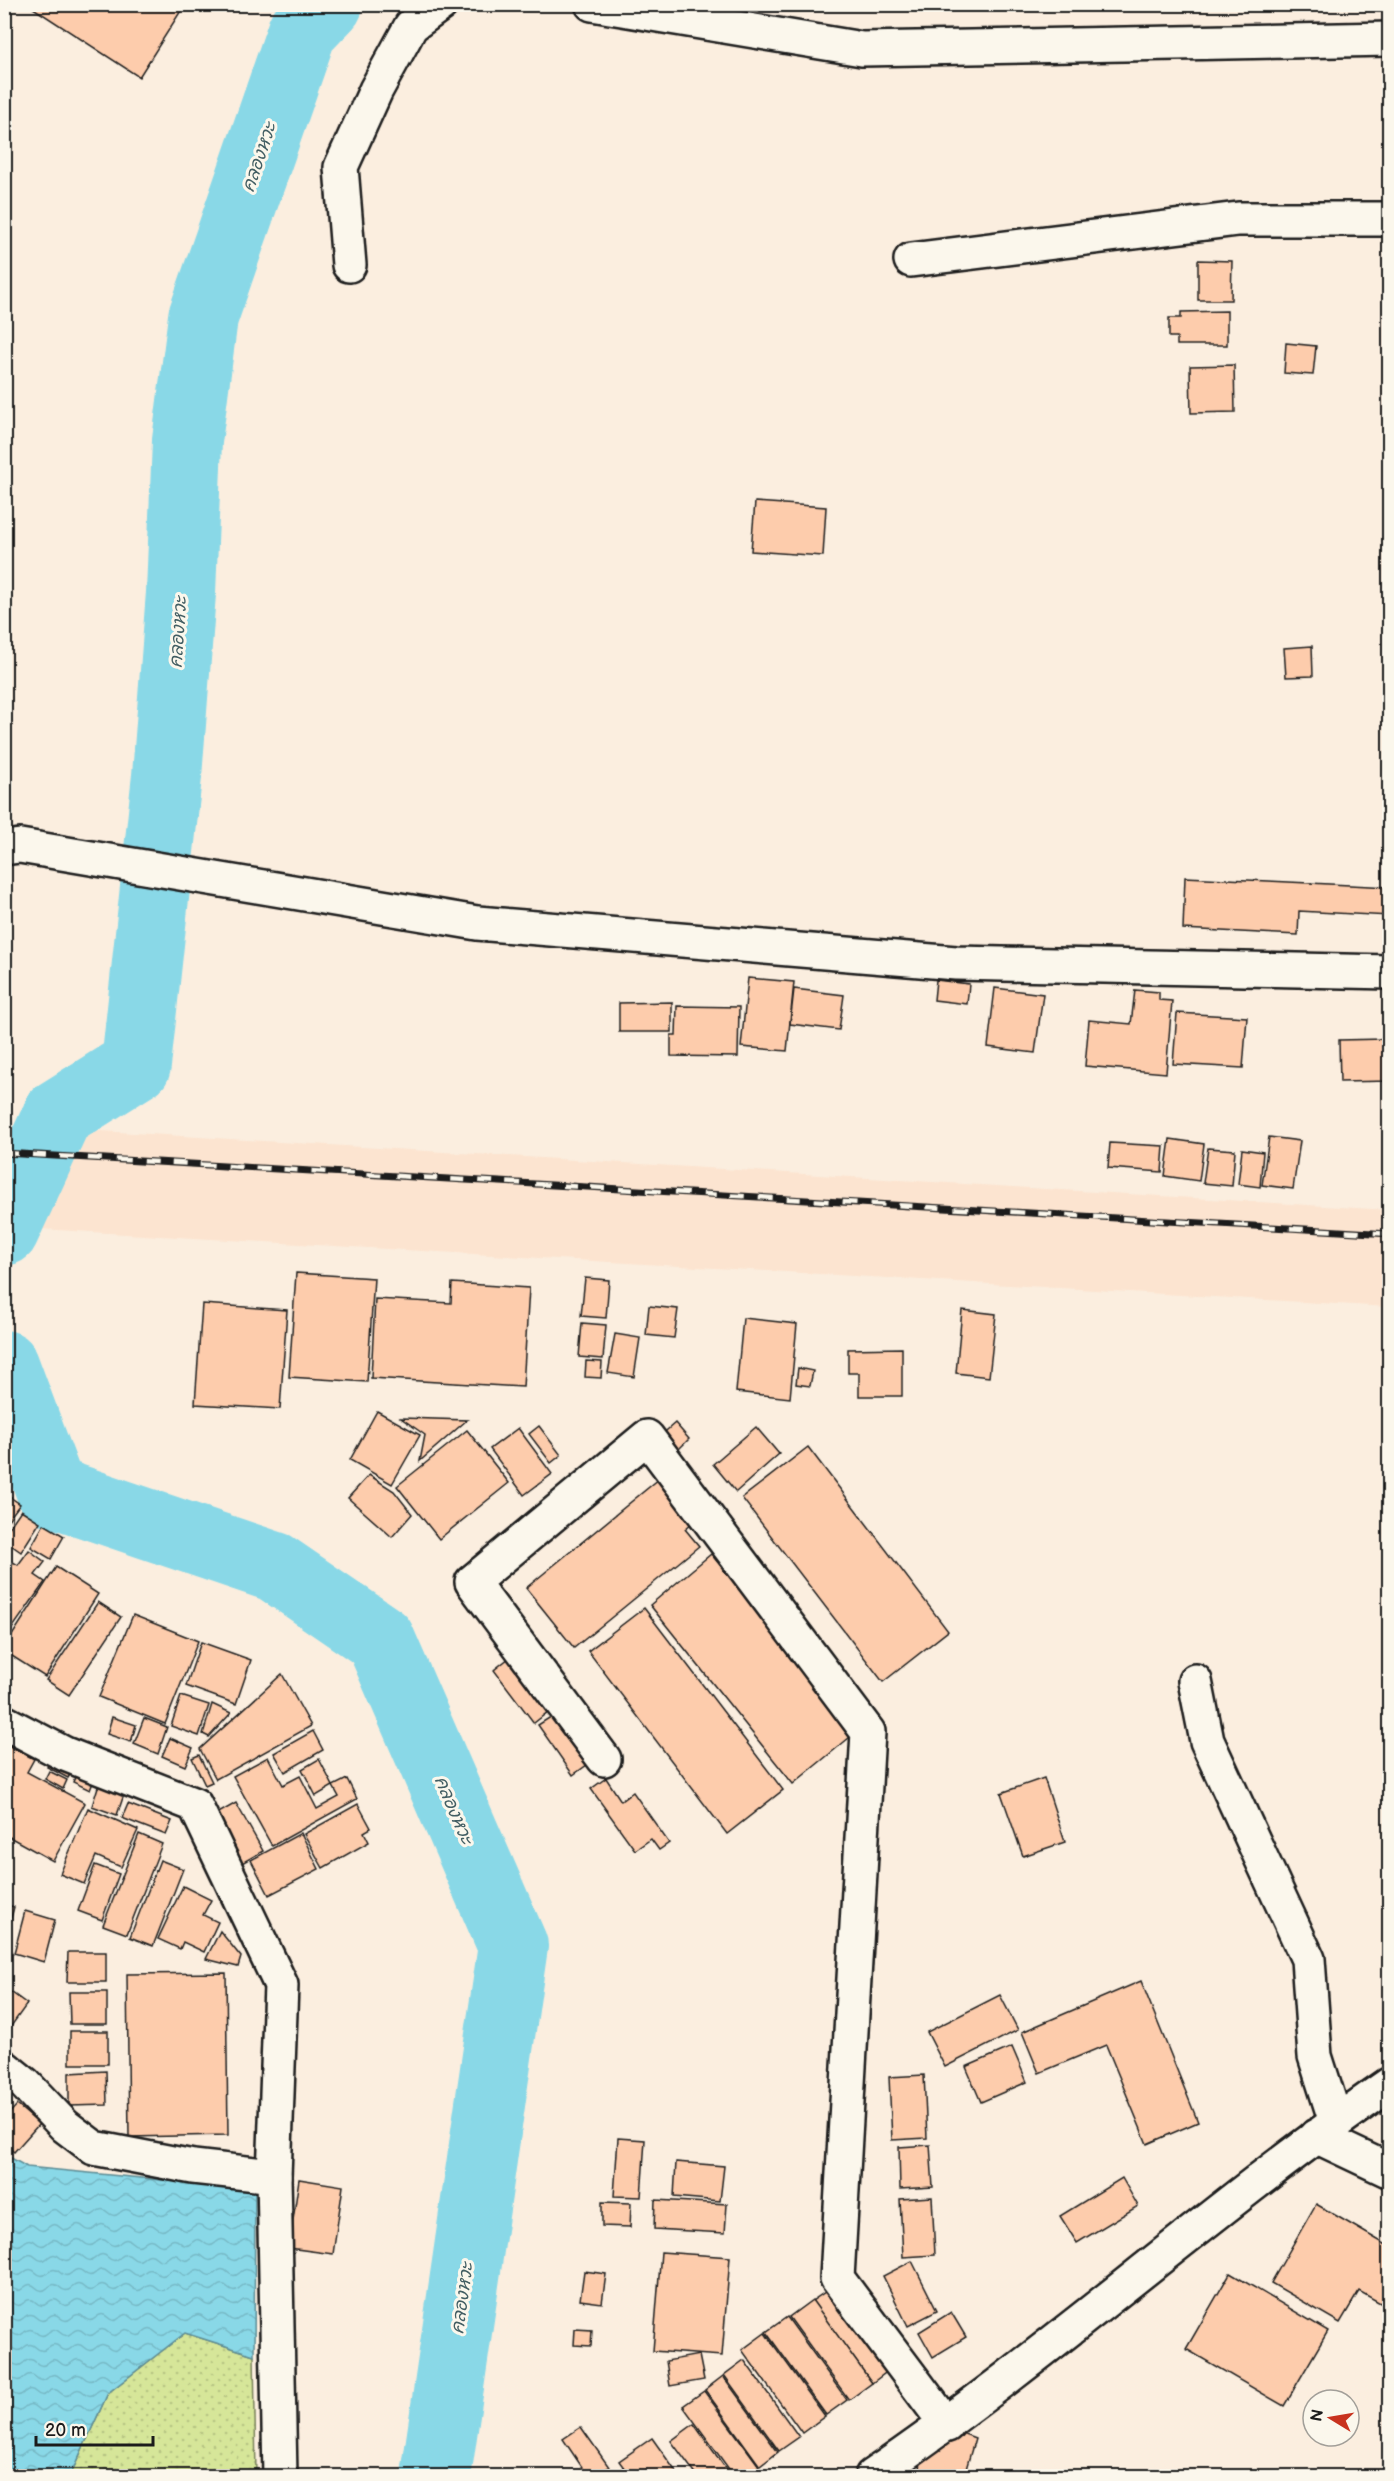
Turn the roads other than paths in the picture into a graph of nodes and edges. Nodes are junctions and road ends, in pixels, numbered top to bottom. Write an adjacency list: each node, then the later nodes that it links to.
1 (441, 4): 6 (street)
2 (591, 4): 3 (street)
3 (1389, 39)
4 (1389, 219): 5 (street)
5 (911, 260)
6 (349, 265)
7 (12, 847): 8 (street)
8 (1389, 972)
9 (1195, 1681): 14 (street)
10 (4, 1722): 16 (street)
11 (604, 1759): 17 (street)
12 (4, 2067): 16 (street)
13 (1389, 2084): 14 (street)
14 (1326, 2129): 15 (street); 17 (street)
15 (1389, 2171)
16 (274, 2176): 18 (street)
17 (947, 2426): 19 (street)
18 (280, 2476)
19 (872, 2476)

